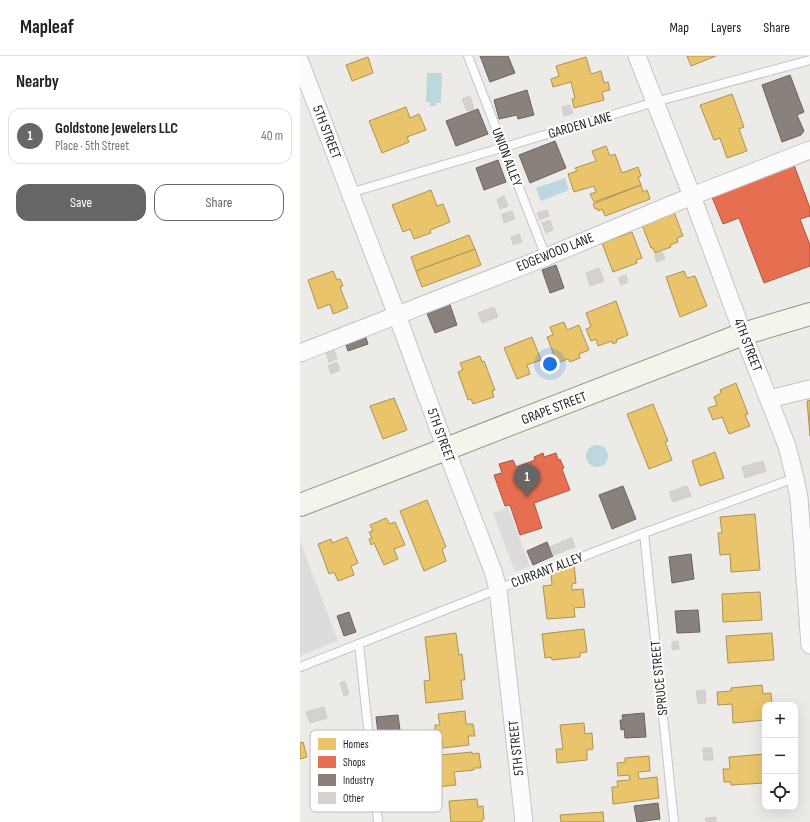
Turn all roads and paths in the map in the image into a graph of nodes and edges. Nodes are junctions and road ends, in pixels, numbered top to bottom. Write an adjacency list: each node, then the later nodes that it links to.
1 (468, 56): 6 (lane, UNION ALLEY)
2 (637, 56): 5 (street, 4TH STREET)
3 (810, 60): 5 (lane, GARDEN LANE)
4 (300, 62): 8 (street, 5TH STREET)
5 (655, 102): 6 (lane, GARDEN LANE); 9 (street, 4TH STREET)
6 (503, 147): 8 (lane, GARDEN LANE); 10 (lane, UNION ALLEY)
7 (810, 150): 9 (street, EDGEWOOD LANE)
8 (350, 193): 12 (street, 5TH STREET)
9 (692, 196): 10 (street, EDGEWOOD LANE); 13 (street, 4TH STREET)
10 (546, 257): 12 (street, EDGEWOOD LANE)
11 (810, 314): 13 (main road, GRAPE STREET)
12 (397, 315): 14 (street, EDGEWOOD LANE); 17 (street, 5TH STREET)
13 (743, 334): 16 (street, 4TH STREET); 17 (main road, GRAPE STREET)
14 (300, 353)
15 (810, 389): 16 (street)
16 (769, 399): 18 (street, 4TH STREET)
17 (446, 450): 19 (main road, GRAPE STREET); 21 (street, 5TH STREET)
18 (795, 478): 20 (lane, CURRANT ALLEY); 23 (street, 4TH STREET)
19 (300, 505)
20 (644, 533): 21 (lane, CURRANT ALLEY); 29 (lane, SPRUCE STREET)
21 (498, 589): 22 (lane, CURRANT ALLEY); 28 (street, 5TH STREET)
22 (359, 644): 24 (lane, CURRANT ALLEY); 25 (lane)
23 (810, 645)
24 (300, 667)
25 (368, 730)
26 (377, 812): 27 (lane)
27 (378, 822)
28 (524, 822)
29 (674, 822)

